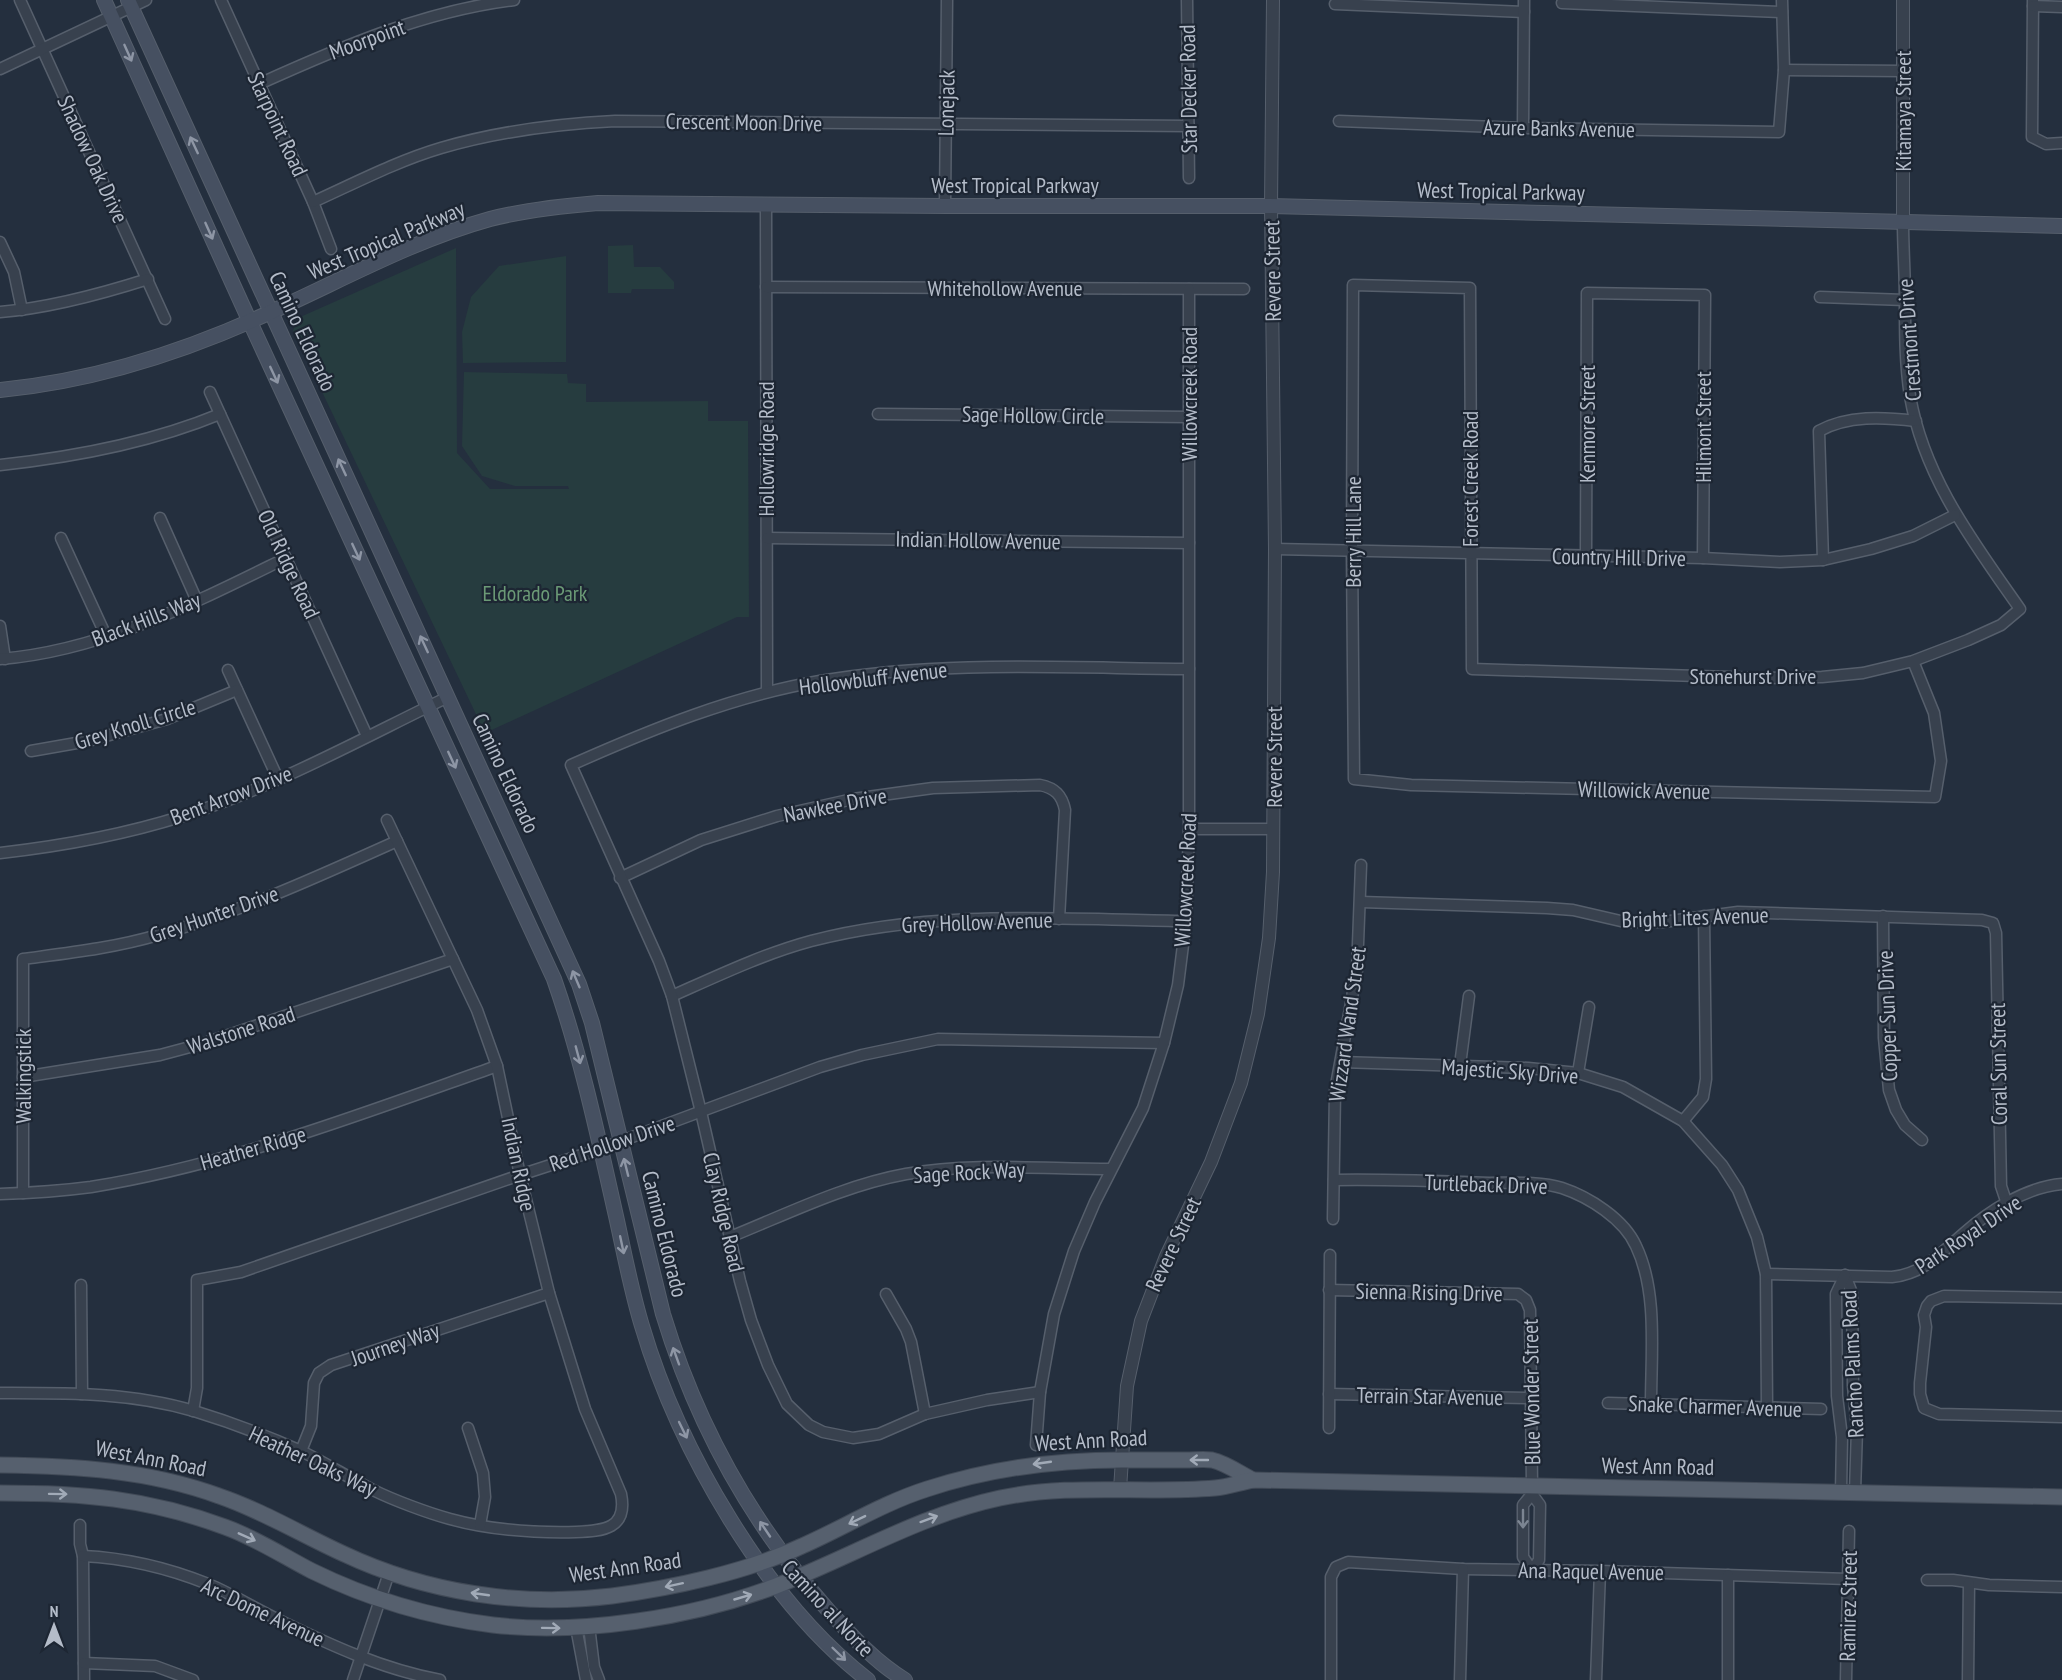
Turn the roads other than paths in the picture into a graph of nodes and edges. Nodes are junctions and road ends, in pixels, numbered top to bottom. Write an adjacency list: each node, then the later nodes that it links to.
1 (20, 0): 18 (street, Shadow Oak Drive)
2 (104, 0): 17 (main road, Camino Eldorado)
3 (146, 0): 12 (street)
4 (221, 0): 22 (street, Starpoint Road)
5 (513, 0): 22 (street, Moorpoint)
6 (946, 0): 24 (street, Lonejack)
7 (1187, 0): 25 (street, Star Decker Road)
8 (1273, 0): 32 (street, Revere Street)
9 (1904, 0): 21 (street, Kitamaya Street)
10 (1562, 3): 15 (street)
11 (2033, 3): 16 (street); 27 (street)
12 (129, 4): 17 (street); 47 (main road, Camino Eldorado, one-way to 12)
13 (1335, 4): 14 (street)
14 (1524, 6): 26 (street)
15 (1782, 6): 20 (street)
16 (2062, 7)
17 (112, 17): 18 (street); 49 (main road, Camino Eldorado, one-way to 49)
18 (43, 49): 19 (street); 37 (street, Shadow Oak Drive)
19 (0, 69)
20 (1784, 70): 21 (street); 26 (street, Azure Banks Avenue)
21 (1904, 71): 33 (street, Kitamaya Street)
22 (259, 84): 29 (street, Starpoint Road)
23 (1339, 121): 26 (street, Azure Banks Avenue)
24 (945, 124): 25 (street, Crescent Moon Drive); 29 (street, Crescent Moon Drive); 31 (street, Lonejack)
25 (1189, 126): 28 (street, Star Decker Road)
26 (1523, 128)
27 (2062, 143)
28 (1189, 178)
29 (314, 202): 36 (street, Starpoint Road)
30 (766, 205): 31 (main road, West Tropical Parkway); 38 (street, Hollowridge Road); 47 (main road, West Tropical Parkway)
31 (945, 206): 32 (main road, West Tropical Parkway)
32 (1271, 206): 33 (main road, West Tropical Parkway); 62 (street, Revere Street)
33 (1903, 222): 34 (main road, West Tropical Parkway); 44 (street, Crestmont Drive)
34 (2062, 226)
35 (0, 242): 45 (street)
36 (331, 249)
37 (148, 279): 45 (street); 48 (street, Shadow Oak Drive)
38 (766, 286): 40 (street, Whitehollow Avenue); 60 (street, Hollowridge Road)
39 (1470, 288): 63 (street, Berry Hill Lane); 64 (street, Forest Creek Road)
40 (1189, 289): 41 (street, Whitehollow Avenue); 54 (street, Willowcreek Road)
41 (1244, 289)
42 (1705, 296): 65 (street, Kenmore Street); 67 (street, Hilmont Street)
43 (1820, 297): 44 (street)
44 (1905, 300): 55 (street, Crestmont Drive)
45 (22, 310): 46 (street)
46 (0, 312)
47 (271, 313): 49 (main road, West Tropical Parkway); 80 (main road, Camino Eldorado, one-way to 47)
48 (165, 319)
49 (250, 322): 50 (main road, West Tropical Parkway); 81 (main road, Camino Eldorado, one-way to 81)
50 (0, 390)
51 (210, 392): 52 (street, Old Ridge Road)
52 (220, 414): 56 (street); 66 (street, Old Ridge Road)
53 (878, 414): 54 (street, Sage Hollow Circle)
54 (1189, 417): 61 (street, Willowcreek Road)
55 (1916, 421): 57 (street, Crestmont Drive); 68 (street)
56 (0, 465)
57 (1955, 515): 68 (street, Country Hill Drive); 70 (street, Crestmont Drive)
58 (160, 518): 69 (street)
59 (61, 538): 72 (street)
60 (767, 538): 61 (street, Indian Hollow Avenue); 79 (street, Hollowridge Road)
61 (1189, 543): 75 (street, Willowcreek Road)
62 (1275, 549): 63 (street, Country Hill Drive); 89 (street, Revere Street)
63 (1352, 552): 64 (street, Country Hill Drive); 86 (street, Berry Hill Lane)
64 (1470, 554): 65 (street, Country Hill Drive); 76 (street, Forest Creek Road)
65 (1586, 555): 67 (street, Country Hill Drive)
66 (286, 558): 69 (street, Black Hills Way); 82 (street, Old Ridge Road)
67 (1703, 558): 68 (street, Country Hill Drive)
68 (1822, 560)
69 (198, 601): 72 (street, Black Hills Way)
70 (2020, 609): 74 (street, Stonehurst Drive)
71 (0, 626): 73 (street)
72 (106, 636): 73 (street, Black Hills Way)
73 (3, 659)
74 (1913, 661): 76 (street, Stonehurst Drive); 86 (street, Willowick Avenue)
75 (1189, 669): 79 (street, Hollowbluff Avenue); 88 (street, Willowcreek Road)
76 (1472, 669)
77 (228, 670): 78 (street)
78 (237, 690): 83 (street, Grey Knoll Circle); 85 (street)
79 (767, 692): 84 (street, Hollowbluff Avenue)
80 (448, 697): 81 (street, Bent Arrow Drive); 114 (main road, Camino Eldorado, one-way to 80)
81 (428, 707): 82 (street, Bent Arrow Drive); 115 (main road, Camino Eldorado, one-way to 115)
82 (368, 736): 85 (street, Bent Arrow Drive)
83 (31, 751)
84 (571, 765): 93 (street, Clay Ridge Road)
85 (278, 779): 91 (street, Bent Arrow Drive)
86 (1354, 779)
87 (387, 820): 90 (street, Indian Ridge)
88 (1189, 829): 89 (street); 98 (street, Willowcreek Road)
89 (1274, 829): 150 (street, Revere Street)
90 (397, 841): 100 (street, Grey Hunter Drive); 101 (street, Indian Ridge)
91 (0, 853)
92 (1361, 865): 94 (street, Wizzard Wand Street)
93 (621, 878): 97 (street, Nawkee Drive); 102 (street, Clay Ridge Road)
94 (1361, 902): 95 (street, Bright Lites Avenue); 106 (street, Wizzard Wand Street)
95 (1704, 916): 96 (street, Bright Lites Avenue); 112 (street)
96 (1883, 916): 99 (street, Bright Lites Avenue); 113 (street, Copper Sun Drive)
97 (1059, 919): 98 (street, Grey Hollow Avenue); 102 (street, Grey Hollow Avenue)
98 (1186, 921): 105 (street, Willowcreek Road)
99 (1993, 923): 122 (street, Coral Sun Street)
100 (23, 959): 110 (street, Walkingstick)
101 (453, 959): 108 (street, Indian Ridge); 110 (street, Walstone Road)
102 (672, 996): 111 (street, Clay Ridge Road)
103 (1469, 996): 107 (street)
104 (1589, 1006): 109 (street)
105 (1164, 1043): 111 (street, Red Hollow Drive); 116 (street, Willowcreek Road)
106 (1341, 1062): 107 (street, Majestic Sky Drive); 118 (street, Wizzard Wand Street)
107 (1460, 1065): 109 (street, Majestic Sky Drive)
108 (497, 1066): 117 (street, Indian Ridge); 120 (street, Heather Ridge)
109 (1578, 1073): 112 (street, Majestic Sky Drive)
110 (23, 1077): 120 (street, Walkingstick)
111 (701, 1112): 114 (street, Red Hollow Drive); 124 (street, Clay Ridge Road)
112 (1683, 1121): 126 (street, Majestic Sky Drive)
113 (1922, 1140)
114 (620, 1142): 115 (street, Red Hollow Drive); 162 (main road, Camino Eldorado, one-way to 114)
115 (600, 1149): 117 (street, Red Hollow Drive); 164 (main road, Camino Eldorado, one-way to 164)
116 (1111, 1169): 124 (street, Sage Rock Way); 134 (street, Willowcreek Road)
117 (520, 1175): 130 (street, Indian Ridge); 143 (street, Red Hollow Drive)
118 (1334, 1179): 123 (street, Wizzard Wand Street); 140 (street, Turtleback Drive)
119 (2062, 1184): 122 (street, Park Royal Drive)
120 (23, 1193): 121 (street, Heather Ridge)
121 (0, 1194)
122 (2007, 1204): 127 (street, Park Royal Drive)
123 (1333, 1219)
124 (730, 1237): 144 (street, Clay Ridge Road)
125 (1330, 1255): 129 (street)
126 (1766, 1274): 127 (street, Park Royal Drive); 141 (street, Majestic Sky Drive)
127 (1845, 1275): 155 (street, Rancho Palms Road); 155 (street, Rancho Palms Road)
128 (81, 1285): 136 (street)
129 (1329, 1290): 133 (street, Sienna Rising Drive); 137 (street)
130 (549, 1293): 149 (street, Journey Way); 158 (street, Indian Ridge)
131 (886, 1294): 144 (street)
132 (2062, 1298): 145 (street)
133 (1526, 1300): 138 (street, Blue Wonder Street)
134 (1040, 1392): 144 (street, Clay Ridge Road); 148 (street, Willowcreek Road)
135 (0, 1393): 136 (street, Heather Oaks Way)
136 (82, 1394): 143 (street, Heather Oaks Way)
137 (1329, 1394): 138 (street, Terrain Star Avenue); 147 (street)
138 (1531, 1398): 154 (street, Blue Wonder Street)
139 (1608, 1403): 140 (street, Snake Charmer Avenue)
140 (1651, 1404): 141 (street, Snake Charmer Avenue)
141 (1767, 1407): 142 (street, Snake Charmer Avenue)
142 (1821, 1409)
143 (193, 1411): 149 (street, Heather Oaks Way)
144 (925, 1414)
145 (2062, 1416)
146 (468, 1428): 160 (street)
147 (1329, 1428)
148 (1036, 1445)
149 (301, 1451): 160 (street, Heather Oaks Way)
150 (1122, 1460): 152 (main road, West Ann Road, one-way to 150); 153 (street, Revere Street); 162 (main road, West Ann Road, one-way to 162)
151 (0, 1465): 168 (main road, West Ann Road)
152 (1254, 1480): 153 (main road, West Ann Road); 154 (main road, West Ann Road)
153 (1120, 1489): 170 (main road, West Ann Road, one-way to 153)
154 (1532, 1490): 155 (main road, West Ann Road); 166 (street); 166 (street, one-way to 166)
155 (1848, 1492): 157 (main road, West Ann Road)
156 (0, 1493): 176 (main road, West Ann Road, one-way to 176)
157 (2062, 1497)
158 (620, 1518): 160 (street, Heather Oaks Way)
159 (80, 1525): 163 (street)
160 (480, 1525)
161 (1849, 1532): 171 (street, Ramirez Street)
162 (782, 1554): 164 (main road, West Ann Road); 170 (main road, Camino Eldorado)
163 (83, 1556): 178 (street, Arc Dome Avenue); 179 (street)
164 (759, 1562): 168 (main road, West Ann Road, one-way to 168); 174 (main road, Camino al Norte)
165 (1462, 1569): 166 (street, Ana Raquel Avenue); 188 (street, Ana Raquel Avenue); 189 (street)
166 (1532, 1570): 167 (street, Ana Raquel Avenue)
167 (1600, 1571): 169 (street, Ana Raquel Avenue); 190 (street)
168 (388, 1573): 176 (street)
169 (1728, 1575): 171 (street, Ana Raquel Avenue); 191 (street)
170 (798, 1576): 174 (main road, West Ann Road); 187 (main road, Camino al Norte)
171 (1848, 1579): 192 (street, Ramirez Street)
172 (1926, 1580): 173 (street)
173 (1969, 1582): 175 (street); 193 (street)
174 (775, 1586): 177 (main road, West Ann Road, one-way to 174); 186 (main road, Camino al Norte, one-way to 186)
175 (2062, 1587)
176 (380, 1599): 177 (main road, West Ann Road, one-way to 177); 178 (street)
177 (583, 1627): 184 (street); 185 (street)
178 (361, 1657): 182 (street); 183 (street, Arc Dome Avenue)
179 (84, 1663): 180 (street); 181 (street)
180 (84, 1680)
181 (193, 1680)
182 (352, 1680)
183 (440, 1680)
184 (586, 1680)
185 (599, 1680)
186 (868, 1680)
187 (905, 1680)
188 (1331, 1680)
189 (1460, 1680)
190 (1596, 1680)
191 (1728, 1680)
192 (1846, 1680)
193 (1968, 1680)

